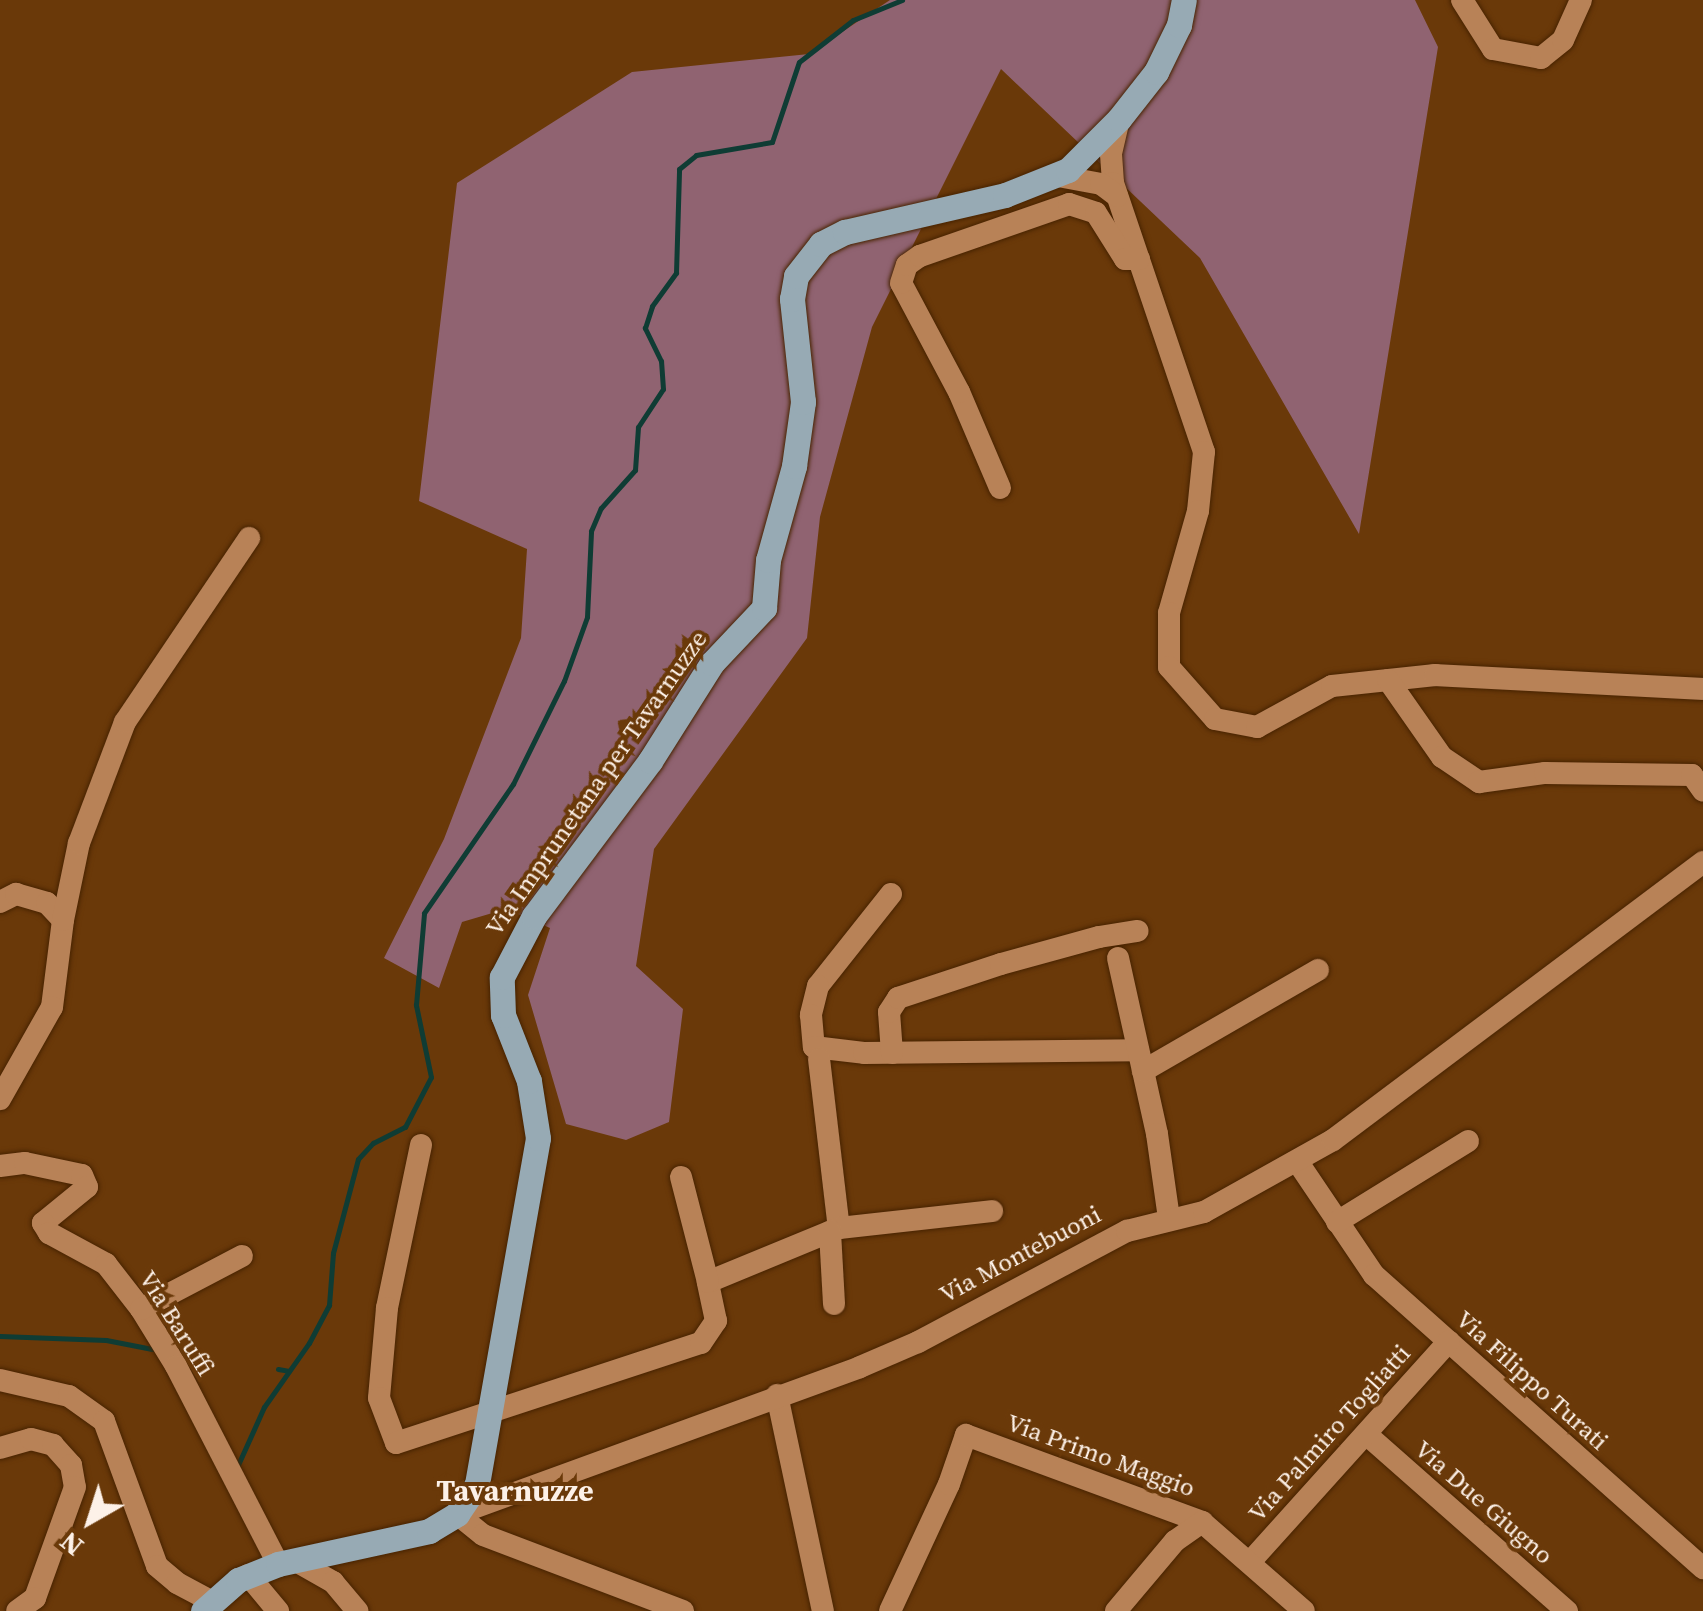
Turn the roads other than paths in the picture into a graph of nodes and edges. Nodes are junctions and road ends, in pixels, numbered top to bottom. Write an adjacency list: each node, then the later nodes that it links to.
1 (1184, 0): 4 (main road, Via Imprunetana per Tavarnuzze)
2 (1462, 0): 3 (street)
3 (1581, 0)
4 (1119, 119): 5 (main road, Via Imprunetana per Tavarnuzze); 7 (street)
5 (1084, 155): 6 (main road, Via Imprunetana per Tavarnuzze); 7 (street)
6 (1058, 176): 7 (street); 8 (main road, Via Imprunetana per Tavarnuzze)
7 (1110, 188): 10 (street)
8 (965, 204): 9 (street); 43 (main road, Via Imprunetana per Tavarnuzze)
9 (978, 234): 10 (street); 11 (street)
10 (1139, 259): 13 (street)
11 (1000, 488)
12 (249, 538): 19 (street)
13 (1388, 680): 14 (street); 15 (street)
14 (1703, 689)
15 (1703, 791)
16 (1703, 862): 29 (street, Via Montebuoni)
17 (891, 894): 23 (street)
18 (0, 902): 19 (street)
19 (62, 920): 26 (street)
20 (1138, 931): 23 (street)
21 (1118, 958): 25 (street)
22 (1318, 970): 25 (street)
23 (892, 1053): 25 (street)
24 (819, 1059): 35 (street)
25 (1140, 1060): 33 (street)
26 (0, 1099)
27 (1468, 1141): 34 (street)
28 (421, 1145): 43 (street)
29 (1297, 1161): 33 (street, Via Montebuoni); 34 (street, Via Filippo Turati)
30 (0, 1166): 39 (street, Via Baruffi)
31 (682, 1177): 37 (street)
32 (992, 1210): 35 (street)
33 (1168, 1218): 42 (street, Via Montebuoni)
34 (1336, 1222): 40 (street, Via Filippo Turati)
35 (835, 1230): 37 (street); 38 (street)
36 (242, 1256): 39 (street)
37 (708, 1282): 43 (street)
38 (834, 1304)
39 (140, 1309): 49 (street, Via Baruffi)
40 (1449, 1341): 44 (street, Via Palmiro Togliatti); 51 (street, Via Filippo Turati)
41 (0, 1380): 54 (street)
42 (777, 1396): 46 (street, Via Montebuoni); 60 (street)
43 (492, 1413): 46 (main road, Via Imprunetana per Tavarnuzze)
44 (1366, 1434): 50 (street, Via Palmiro Togliatti); 55 (street, Via Due Giugno)
45 (0, 1448): 56 (street)
46 (457, 1514): 48 (main road, Via Montebuoni); 59 (street)
47 (1202, 1522): 50 (street, Via Primo Maggio); 61 (street, Via Primo Maggio); 62 (street)
48 (352, 1547): 49 (main road, Via Montebuoni); 53 (street)
49 (286, 1562): 52 (main road, Via Montebuoni); 53 (street)
50 (1250, 1562): 63 (street, Via Primo Maggio)
51 (1703, 1568)
52 (248, 1575): 54 (main road, Via Montebuoni); 57 (street)
53 (333, 1582): 58 (street)
54 (207, 1606)
55 (1562, 1610)
56 (17, 1611)
57 (278, 1611)
58 (357, 1611)
59 (683, 1611)
60 (823, 1611)
61 (890, 1611)
62 (1116, 1611)
63 (1304, 1611)

